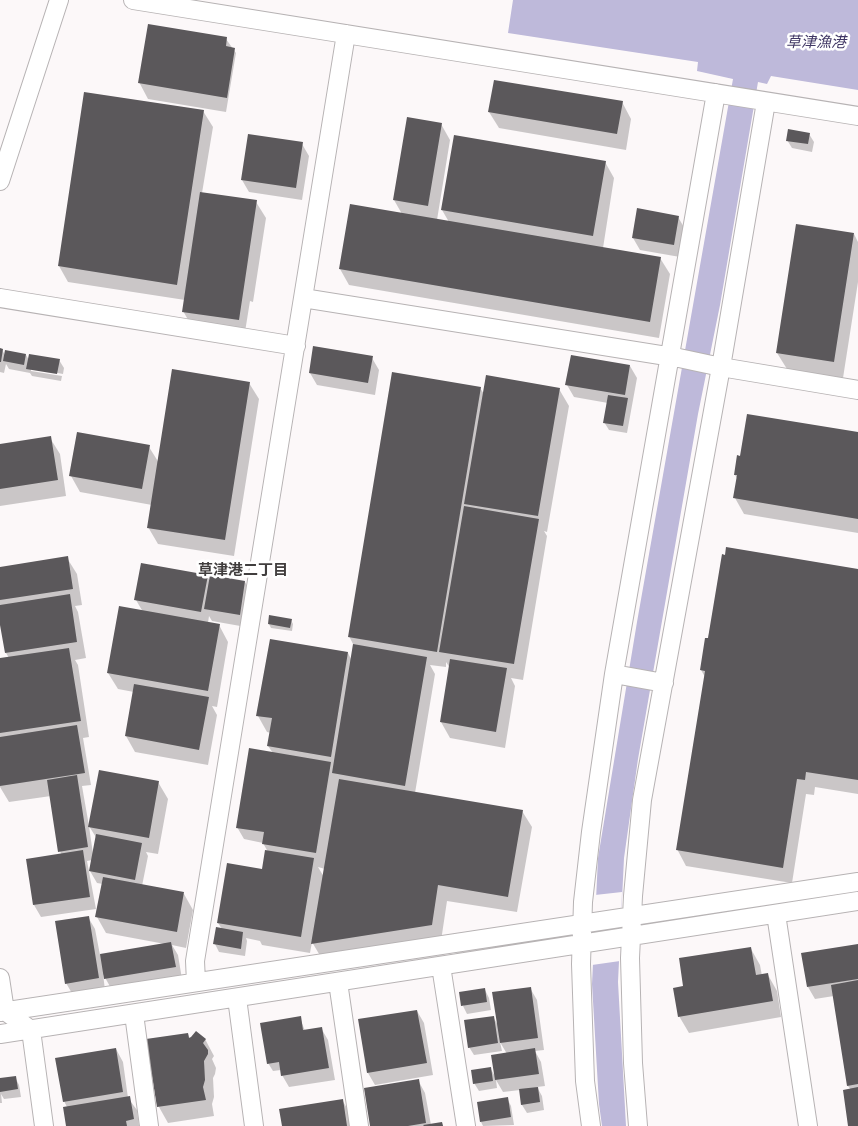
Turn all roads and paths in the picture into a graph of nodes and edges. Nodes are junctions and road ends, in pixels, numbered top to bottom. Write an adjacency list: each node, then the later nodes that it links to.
1 (59, 0): 7 (street)
2 (133, 0): 3 (street)
3 (346, 34): 4 (street); 9 (street)
4 (720, 94): 5 (street); 11 (street)
5 (763, 101): 6 (street); 12 (street)
6 (858, 116)
7 (0, 181)
8 (0, 298): 10 (street)
9 (303, 298): 10 (street); 11 (street)
10 (296, 346): 25 (street)
11 (674, 358): 12 (street); 14 (street)
12 (716, 366): 13 (street); 15 (street)
13 (858, 390)
14 (620, 675): 15 (street); 20 (street)
15 (659, 682): 19 (street)
16 (858, 882): 19 (street)
17 (858, 901): 18 (street)
18 (776, 914): 21 (street); 39 (street)
19 (627, 917): 20 (street); 21 (street)
20 (588, 923): 22 (street); 25 (street)
21 (626, 937): 22 (street); 38 (street)
22 (587, 943): 23 (street); 37 (street)
23 (441, 966): 26 (street); 36 (street)
24 (0, 978): 28 (street)
25 (196, 982): 28 (street)
26 (338, 982): 27 (street); 35 (street)
27 (237, 998): 29 (street); 34 (street)
28 (3, 1012): 30 (street)
29 (134, 1014): 30 (street); 33 (street)
30 (31, 1030): 31 (street); 32 (street)
31 (0, 1034)
32 (44, 1126)
33 (149, 1126)
34 (254, 1126)
35 (358, 1126)
36 (466, 1126)
37 (591, 1126)
38 (638, 1126)
39 (808, 1126)

